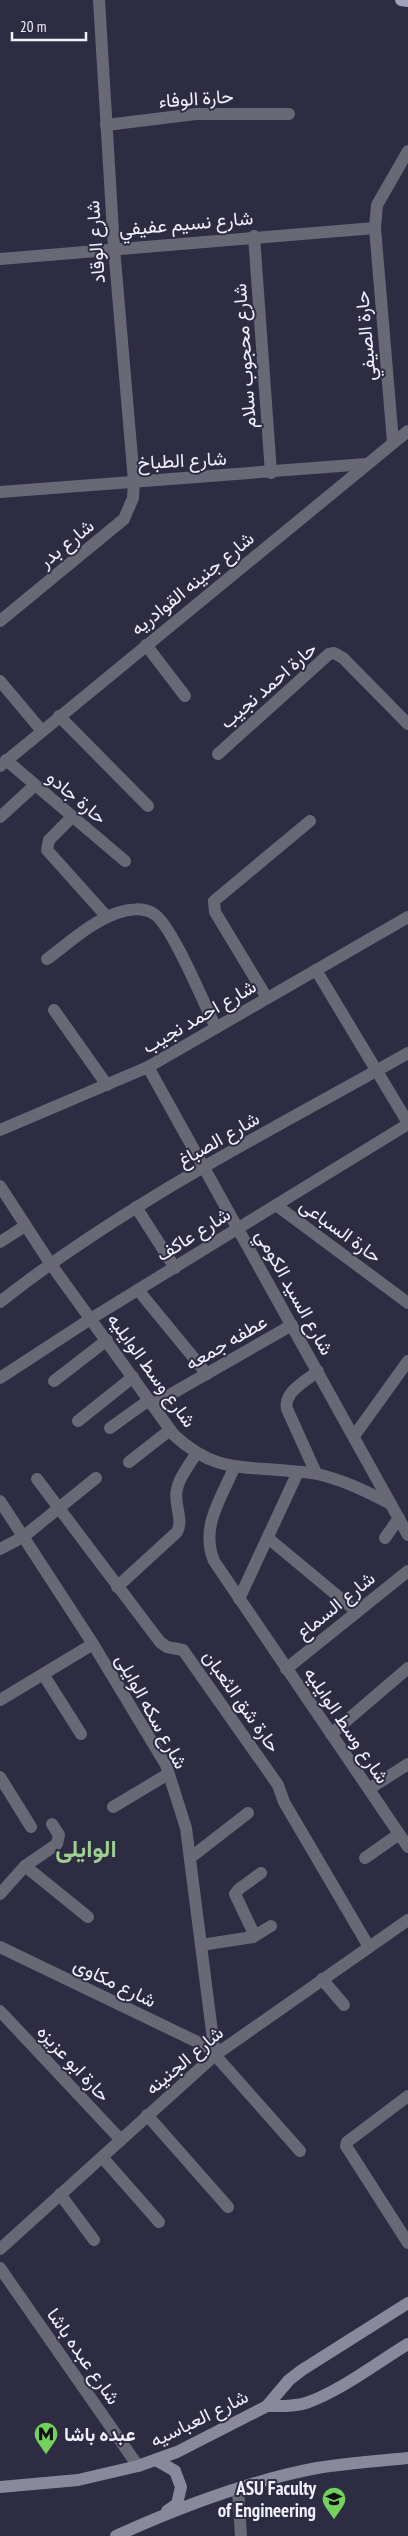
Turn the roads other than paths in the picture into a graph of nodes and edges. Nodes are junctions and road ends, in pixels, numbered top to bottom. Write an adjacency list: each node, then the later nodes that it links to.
1 (99, 0): 5 (street, شارع الوقاد)
2 (401, 0): 3 (main road)
3 (408, 1)
4 (289, 114): 5 (street, حارة الوفاء)
5 (106, 125): 9 (street, شارع الوقاد)
6 (408, 151): 7 (street, حارة الصيفي)
7 (375, 228): 8 (street, شارع نسيم عفيفي); 12 (street, حارة الصيفي)
8 (254, 236): 9 (street, شارع نسيم عفيفي); 14 (street, شارع محجوب سلام)
9 (114, 248): 10 (street, شارع نسيم عفيفي); 15 (street, شارع الوقاد)
10 (0, 259)
11 (408, 431): 12 (street, شارع جنينه القوادريه)
12 (393, 442): 13 (street, شارع جنينه القوادريه)
13 (366, 464): 14 (street, شارع الطباخ); 18 (street, شارع جنينه القوادريه)
14 (271, 473): 15 (street, شارع الطباخ)
15 (134, 481): 16 (street, شارع الطباخ); 17 (street, شارع بدر)
16 (0, 492)
17 (0, 621)
18 (146, 645): 20 (street); 21 (street, شارع جنينه القوادريه)
19 (0, 681): 23 (street)
20 (185, 696)
21 (60, 716): 23 (street, شارع جنينه القوادريه); 27 (street)
22 (408, 724): 24 (street, حارة احمد نجيب)
23 (42, 731): 25 (street, شارع جنينه القوادريه)
24 (218, 754)
25 (3, 763): 26 (street, حارة جادو)
26 (34, 786): 28 (street); 29 (street, حارة جادو)
27 (148, 806)
28 (0, 817)
29 (72, 817): 31 (street, حارة جادو); 32 (street)
30 (310, 821): 36 (street)
31 (125, 861)
32 (107, 917): 34 (street); 38 (street)
33 (408, 917): 35 (street, شارع احمد نجيب)
34 (47, 960)
35 (316, 970): 36 (street, شارع احمد نجيب); 41 (street)
36 (267, 998): 38 (street, شارع احمد نجيب)
37 (54, 1010): 42 (street)
38 (216, 1028): 40 (street, شارع احمد نجيب)
39 (408, 1053): 41 (street, شارع الصباغ)
40 (148, 1067): 42 (street, شارع احمد نجيب); 45 (street, شارع السيد الكومي)
41 (377, 1071): 43 (street); 45 (street, شارع الصباغ)
42 (107, 1085): 44 (street, شارع احمد نجيب)
43 (408, 1124): 47 (street, شارع عاكف)
44 (0, 1130)
45 (205, 1169): 48 (street, شارع الصباغ); 50 (street, شارع السيد الكومي)
46 (0, 1186): 49 (street, شارع وسط الوايليه)
47 (276, 1205): 50 (street, شارع عاكف); 56 (street, حارة السباعى)
48 (136, 1208): 52 (street, شارع الصباغ); 53 (street)
49 (26, 1226): 51 (street); 52 (street, شارع وسط الوايليه)
50 (238, 1229): 53 (street, شارع عاكف); 58 (street, شارع السيد الكومي)
51 (0, 1242)
52 (50, 1263): 55 (street, شارع الصباغ); 57 (street, شارع وسط الوايليه)
53 (175, 1268): 54 (street, شارع عاكف)
54 (138, 1290): 57 (street, شارع عاكف); 62 (street)
55 (0, 1302)
56 (408, 1303)
57 (92, 1318): 59 (street, شارع وسط الوايليه); 64 (street, شارع عاكف)
58 (292, 1325): 61 (street, شارع السيد الكومي); 62 (street, عطفه جمعه)
59 (107, 1340): 63 (street, شارع وسط الوايليه); 65 (street)
60 (408, 1361): 70 (street)
61 (318, 1371): 70 (street, شارع السيد الكومي); 75 (street)
62 (207, 1374): 66 (street, عطفه جمعه)
63 (133, 1377): 66 (street, شارع وسط الوايليه); 67 (street)
64 (0, 1378)
65 (54, 1382)
66 (150, 1402): 68 (street, عطفه جمعه); 69 (street, شارع وسط الوايليه)
67 (78, 1422)
68 (110, 1428)
69 (170, 1430): 71 (street, شارع وسط الوايليه); 72 (street)
70 (354, 1436): 79 (street, شارع السيد الكومي)
71 (196, 1454): 73 (street, شارع وسط الوايليه); 87 (street)
72 (129, 1462)
73 (234, 1468): 74 (street, شارع وسط الوايليه); 88 (street, شارع وسط الوايليه)
74 (298, 1472): 75 (street, شارع وسط الوايليه); 83 (street)
75 (316, 1473): 79 (street, شارع وسط الوايليه)
76 (96, 1478): 80 (street)
77 (37, 1479): 80 (street, حارة شق الثعبان)
78 (0, 1501): 82 (street, شارع سكه الوايلى)
79 (391, 1504): 81 (street, شارع السيد الكومي)
80 (58, 1509): 82 (street); 87 (street, حارة شق الثعبان)
81 (404, 1524): 84 (street)
82 (23, 1537): 85 (street); 90 (street, شارع سكه الوايلى)
83 (268, 1538): 88 (street); 89 (street)
84 (385, 1538)
85 (0, 1549)
86 (408, 1571): 89 (street, شارع السماع)
87 (118, 1587): 118 (street, حارة شق الثعبان)
88 (239, 1599): 91 (street, شارع وسط الوايليه)
89 (357, 1612): 91 (street, شارع السماع)
90 (93, 1644): 93 (street); 98 (street, شارع سكه الوايلى)
91 (286, 1668): 96 (street, شارع وسط الوايليه)
92 (408, 1668): 96 (street)
93 (43, 1674): 94 (street); 95 (street)
94 (0, 1700)
95 (81, 1734)
96 (331, 1734): 100 (street, شارع وسط الوايليه)
97 (408, 1764): 100 (street)
98 (168, 1774): 101 (street); 107 (street, شارع سكه الوايلى)
99 (0, 1777): 104 (street)
100 (369, 1789): 105 (street, شارع وسط الوايليه)
101 (113, 1807)
102 (248, 1812): 107 (street)
103 (52, 1824): 109 (street)
104 (32, 1826)
105 (399, 1834): 106 (street, شارع وسط الوايليه); 108 (street)
106 (408, 1847)
107 (190, 1858): 116 (street, شارع سكه الوايلى)
108 (365, 1858)
109 (25, 1866): 111 (street); 112 (street)
110 (262, 1873): 115 (street)
111 (0, 1894)
112 (88, 1917)
113 (408, 1920): 118 (street, شارع الجنينه)
114 (271, 1926): 115 (street)
115 (253, 1937): 116 (street)
116 (201, 1945): 122 (street, شارع سكه الوايلى)
117 (0, 1947): 122 (street, شارع مكاوى)
118 (368, 1947): 119 (street, شارع الجنينه)
119 (322, 1979): 120 (street); 122 (street, شارع الجنينه)
120 (344, 2005)
121 (0, 2011): 125 (street, حارة ابو عزيزه)
122 (214, 2053): 124 (street, شارع الجنينه); 126 (street)
123 (408, 2096): 132 (street)
124 (147, 2115): 125 (street, شارع الجنينه); 129 (street)
125 (121, 2140): 127 (street, شارع الجنينه)
126 (300, 2151)
127 (102, 2157): 128 (street, شارع الجنينه); 130 (street)
128 (60, 2194): 131 (street); 133 (street, شارع الجنينه)
129 (228, 2207)
130 (159, 2222)
131 (94, 2240)
132 (408, 2242)
133 (0, 2249)
134 (0, 2268): 140 (street, شارع عبده باشا)
135 (408, 2303): 137 (main road, شارع العباسيه)
136 (408, 2344): 137 (main road, شارع العباسيه)
137 (267, 2406): 139 (main road, شارع العباسيه)
138 (408, 2458): 142 (main road)
139 (156, 2460): 140 (main road, شارع العباسيه); 143 (main road)
140 (138, 2466): 141 (main road, شارع العباسيه)
141 (0, 2486)
142 (238, 2489): 143 (main road); 145 (street)
143 (163, 2515): 144 (main road)
144 (116, 2536)
145 (241, 2536)

